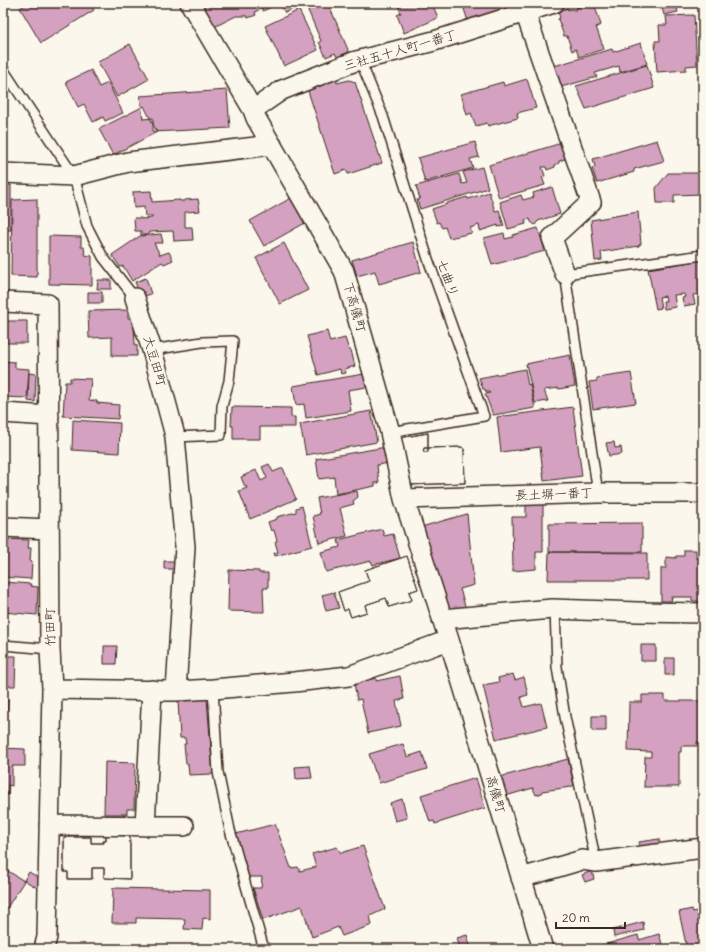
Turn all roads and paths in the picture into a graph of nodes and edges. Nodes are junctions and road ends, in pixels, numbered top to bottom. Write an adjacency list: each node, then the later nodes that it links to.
1 (190, 3): 6 (street, 下高儀町)
2 (554, 3): 3 (street, 三社五十人町一番丁)
3 (525, 12): 4 (street, 三社五十人町一番丁); 11 (street)
4 (360, 60): 6 (street, 三社五十人町一番丁); 17 (lane, 七曲り)
5 (3, 69): 9 (lane, 大豆田町)
6 (253, 110): 7 (street, 下高儀町)
7 (272, 145): 9 (street); 17 (street, 下高儀町)
8 (3, 173): 9 (street)
9 (74, 176): 12 (lane, 大豆田町)
10 (703, 255): 11 (lane)
11 (565, 274): 19 (lane)
12 (135, 298): 14 (street, 大豆田町)
13 (3, 302): 16 (street, 竹田町)
14 (152, 350): 18 (street, 大豆田町); 18 (lane)
15 (3, 413): 16 (street)
16 (48, 416): 23 (street, 竹田町)
17 (390, 432): 21 (street, 下高儀町)
18 (175, 438): 33 (street, 大豆田町)
19 (598, 493): 20 (street, 長土塀一番丁); 21 (street, 長土塀一番丁)
20 (703, 493)
21 (404, 500): 26 (street, 下高儀町)
22 (3, 527): 23 (street)
23 (49, 529): 29 (street, 竹田町)
24 (556, 609): 25 (street); 26 (street); 38 (lane)
25 (703, 613)
26 (442, 619): 27 (street, 下高儀町)
27 (449, 640): 31 (street); 39 (street, 高儀町)
28 (3, 645): 29 (lane)
29 (50, 649): 30 (street, 竹田町)
30 (52, 689): 32 (street); 34 (street, 竹田町)
31 (213, 689): 33 (street); 41 (lane)
32 (152, 690): 33 (street); 35 (street)
33 (176, 691)
34 (50, 825): 35 (street); 40 (street, 竹田町)
35 (145, 826): 36 (street)
36 (184, 826)
37 (703, 848): 38 (street)
38 (596, 862): 39 (street)
39 (521, 878): 42 (street, 高儀町)
40 (44, 949)
41 (264, 949)
42 (543, 949)

